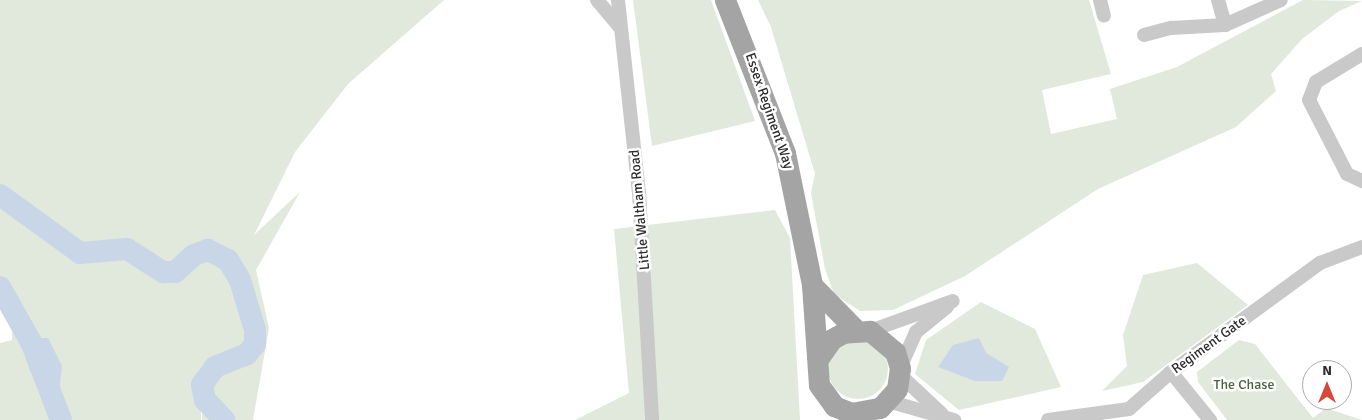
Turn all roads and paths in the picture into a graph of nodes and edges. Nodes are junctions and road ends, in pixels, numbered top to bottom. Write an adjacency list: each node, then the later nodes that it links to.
1 (598, 0): 9 (street)
2 (618, 0): 9 (street, Little Waltham Road)
3 (725, 0): 14 (main road, Essex Regiment Way)
4 (1100, 0): 7 (street)
5 (1218, 0): 8 (street)
6 (1281, 0): 8 (street)
7 (1104, 16)
8 (1225, 25): 10 (street)
9 (620, 28): 23 (street, Little Waltham Road)
10 (1144, 35)
11 (1362, 54): 12 (street)
12 (1362, 181)
13 (1362, 247): 18 (street, Regiment Gate)
14 (812, 285): 15 (main road); 16 (main road, Essex Regiment Way)
15 (863, 331): 16 (main road); 17 (main road); 17 (street)
16 (818, 359): 20 (main road, Essex Regiment Way)
17 (900, 371): 19 (main road); 22 (street)
18 (1170, 372): 24 (street, Regiment Gate); 25 (street)
19 (888, 401): 21 (main road, Essex Regiment Way); 22 (street)
20 (834, 413): 21 (main road, Essex Regiment Way)
21 (868, 416)
22 (950, 419)
23 (652, 420)
24 (1048, 420)
25 (1210, 420)

